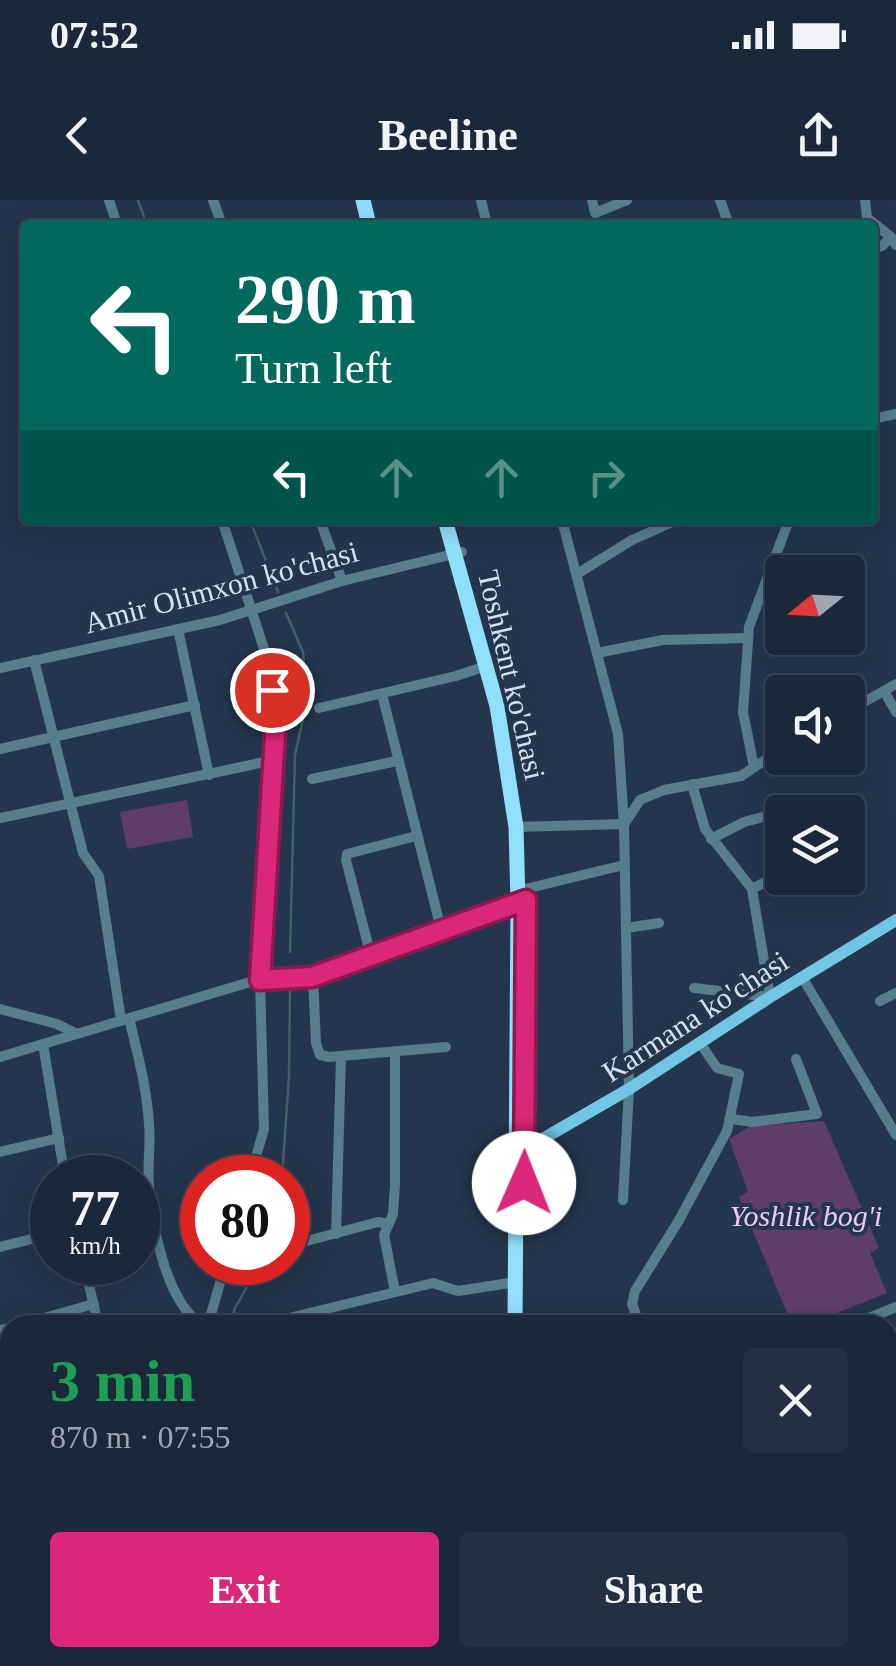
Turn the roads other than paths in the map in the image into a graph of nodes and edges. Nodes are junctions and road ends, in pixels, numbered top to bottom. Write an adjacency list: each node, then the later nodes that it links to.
1 (592, 200): 2 (street)
2 (627, 200)
3 (224, 525): 13 (street)
4 (322, 525): 12 (street)
5 (447, 525): 10 (highway, Toshkent ko'chasi)
6 (455, 525): 10 (highway, Toshkent ko'chasi)
7 (563, 525): 11 (street)
8 (666, 525): 11 (street)
9 (787, 525): 15 (street)
10 (458, 553): 12 (street, Amir Olimxon ko'chasi); 18 (highway, Toshkent ko'chasi); 40 (highway, Toshkent ko'chasi)
11 (577, 574): 16 (street)
12 (342, 581): 13 (street, Amir Olimxon ko'chasi)
13 (253, 608): 14 (street, Amir Olimxon ko'chasi); 30 (street)
14 (178, 629): 17 (street, Amir Olimxon ko'chasi); 24 (street)
15 (748, 638): 16 (street); 32 (street)
16 (598, 653): 39 (street)
17 (34, 660): 19 (street, Amir Olimxon ko'chasi); 27 (street)
18 (486, 666): 22 (street); 40 (highway, Toshkent ko'chasi)
19 (0, 668)
20 (896, 684): 21 (street)
21 (884, 690): 23 (street); 26 (street)
22 (382, 694): 25 (street); 31 (street)
23 (865, 702)
24 (195, 705): 27 (street); 33 (street)
25 (320, 708)
26 (896, 712)
27 (52, 738): 28 (street); 36 (street)
28 (0, 750)
29 (765, 759): 32 (street)
30 (274, 760): 33 (street); 54 (street)
31 (397, 762): 34 (street); 41 (street)
32 (754, 766): 35 (street)
33 (209, 775): 36 (street)
34 (312, 779)
35 (692, 784): 39 (street); 42 (street)
36 (70, 803): 38 (street); 60 (street)
37 (765, 816): 42 (street)
38 (0, 818)
39 (624, 824): 40 (street); 43 (street)
40 (520, 827): 46 (highway, Toshkent ko'chasi)
41 (416, 836): 50 (street); 51 (street)
42 (711, 839): 45 (street)
43 (624, 866): 46 (street); 49 (street)
44 (765, 883): 45 (street)
45 (752, 890): 57 (street)
46 (523, 897): 50 (street); 73 (highway, Toshkent ko'chasi)
47 (896, 920): 53 (main road, Karmana ko'chasi)
48 (659, 923): 49 (street)
49 (626, 928): 69 (street)
50 (441, 930): 51 (street)
51 (371, 956): 52 (street)
52 (312, 977): 54 (street); 66 (street)
53 (802, 977): 57 (main road, Karmana ko'chasi); 71 (street)
54 (260, 980): 60 (street); 76 (street)
55 (694, 988): 57 (street)
56 (896, 993): 58 (street)
57 (770, 997): 62 (main road, Karmana ko'chasi)
58 (880, 1001)
59 (0, 1009): 61 (street)
60 (125, 1019): 61 (street); 90 (street)
61 (75, 1033): 63 (street)
62 (700, 1043): 69 (main road, Karmana ko'chasi); 70 (street)
63 (42, 1044): 67 (street); 72 (street)
64 (446, 1047): 65 (street)
65 (395, 1052): 66 (street); 78 (street)
66 (341, 1056): 79 (street)
67 (0, 1057)
68 (796, 1058): 70 (street)
69 (629, 1089): 73 (main road, Karmana ko'chasi); 77 (street)
70 (732, 1120): 95 (street)
71 (896, 1135)
72 (59, 1138): 74 (street); 75 (street)
73 (521, 1147): 83 (highway, Toshkent ko'chasi); 93 (highway, Toshkent ko'chasi)
74 (0, 1152)
75 (62, 1155)
76 (257, 1155)
77 (623, 1200)
78 (388, 1224): 79 (street); 86 (street)
79 (336, 1234): 81 (street)
80 (30, 1240): 82 (street)
81 (310, 1240)
82 (0, 1247)
83 (516, 1282): 86 (street); 94 (highway, Toshkent ko'chasi)
84 (89, 1285): 87 (street)
85 (218, 1285): 91 (street)
86 (395, 1292): 92 (street)
87 (94, 1304): 88 (street); 89 (street)
88 (55, 1315)
89 (96, 1315)
90 (188, 1315)
91 (208, 1315)
92 (301, 1315)
93 (518, 1315)
94 (518, 1315)
95 (636, 1315)

